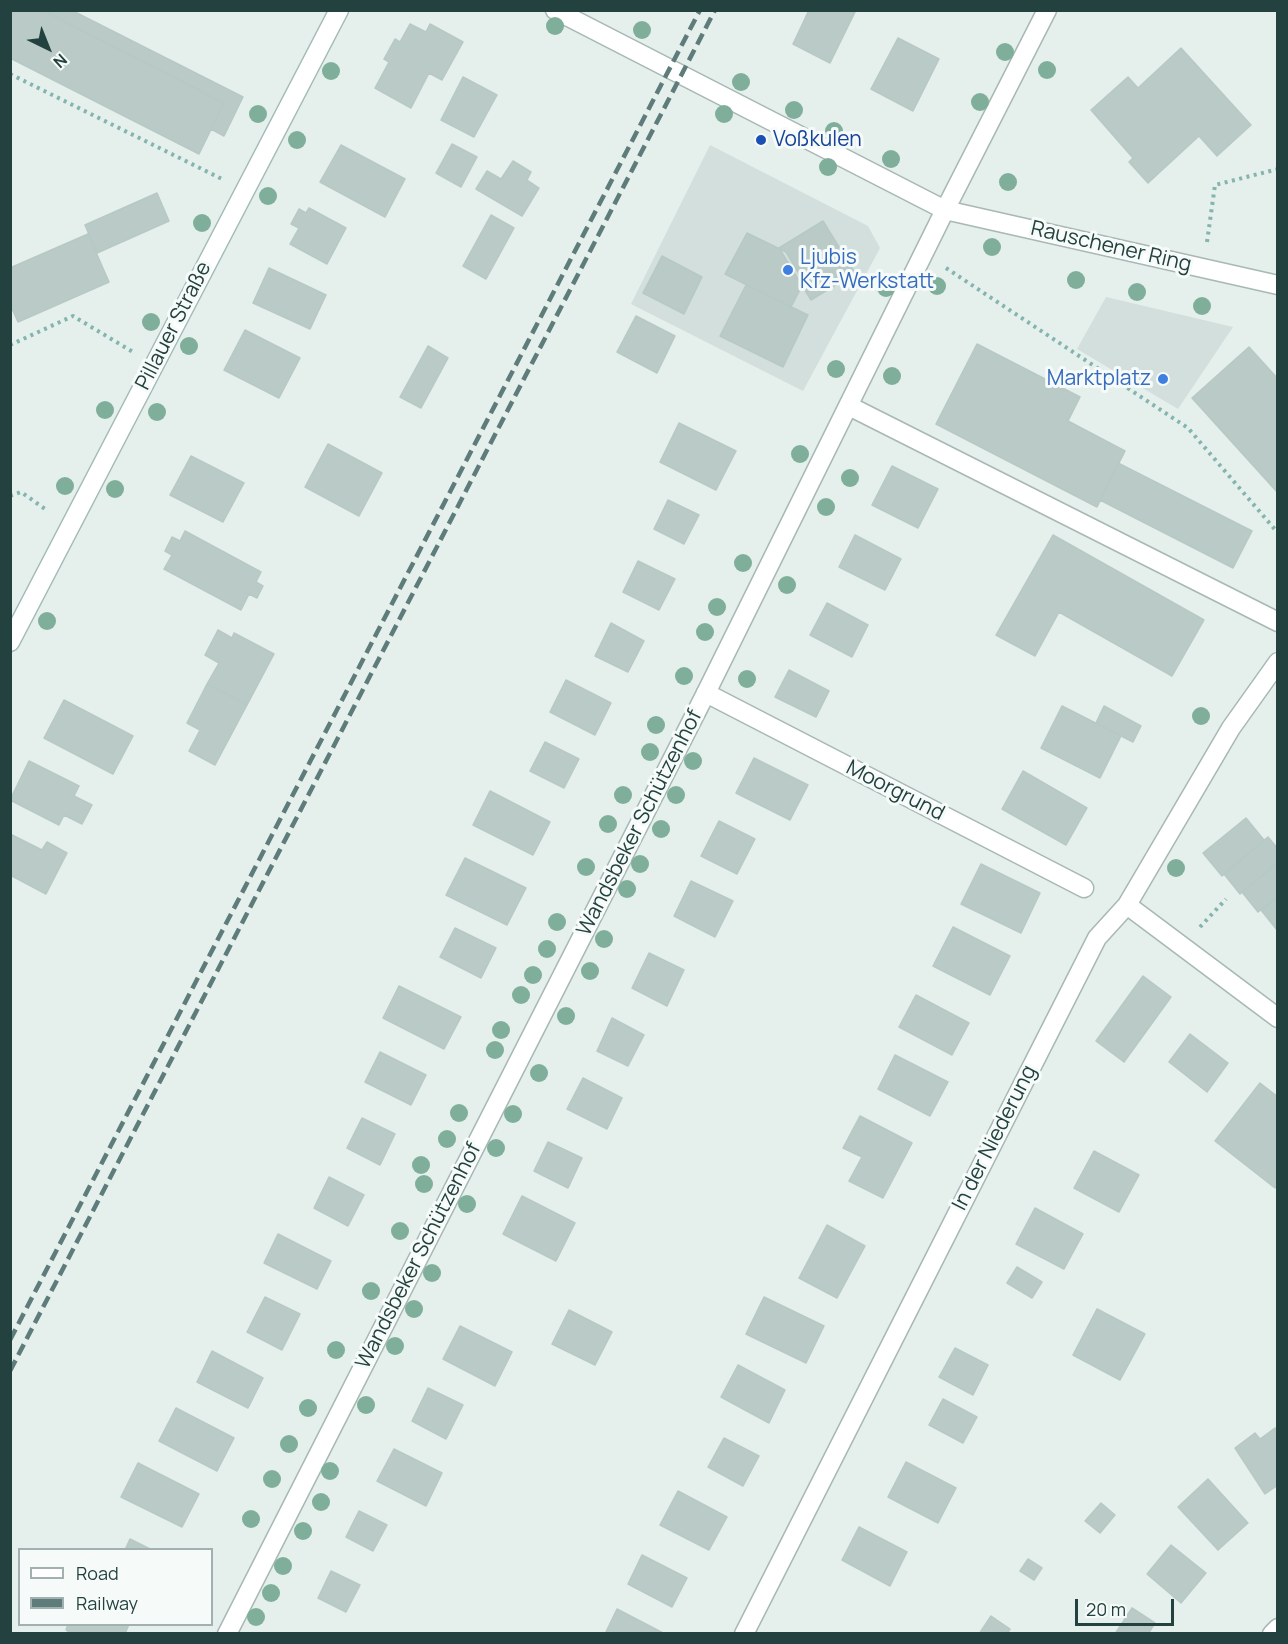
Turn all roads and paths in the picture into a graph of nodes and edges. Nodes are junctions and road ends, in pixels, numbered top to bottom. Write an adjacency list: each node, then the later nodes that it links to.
1 (339, 10): 6 (street, Pillauer Straße)
2 (555, 10): 7 (street)
3 (1047, 10): 7 (street, Wandsbeker Schützenhof)
4 (10, 74): 6 (path)
5 (1278, 169): 9 (path)
6 (245, 190): 12 (street, Pillauer Straße)
7 (945, 210): 9 (street, Rauschener Ring); 13 (street, Wandsbeker Schützenhof)
8 (944, 267): 16 (path)
9 (1203, 268): 10 (street, Rauschener Ring)
10 (1278, 285)
11 (10, 345): 12 (path)
12 (154, 364): 15 (street, Pillauer Straße)
13 (849, 406): 17 (street); 20 (street, Wandsbeker Schützenhof)
14 (10, 496): 15 (path)
15 (71, 526): 18 (street, Pillauer Straße)
16 (1278, 533)
17 (1278, 622)
18 (10, 642)
19 (1278, 662): 23 (street, In der Niederung)
20 (706, 693): 21 (street, Moorgrund); 27 (street, Wandsbeker Schützenhof)
21 (1084, 888)
22 (1226, 899): 24 (path)
23 (1127, 905): 24 (street); 28 (street, In der Niederung)
24 (1181, 947): 25 (street)
25 (1278, 1018)
26 (1278, 1628): 29 (street)
27 (227, 1634)
28 (744, 1634)
29 (1272, 1634)

